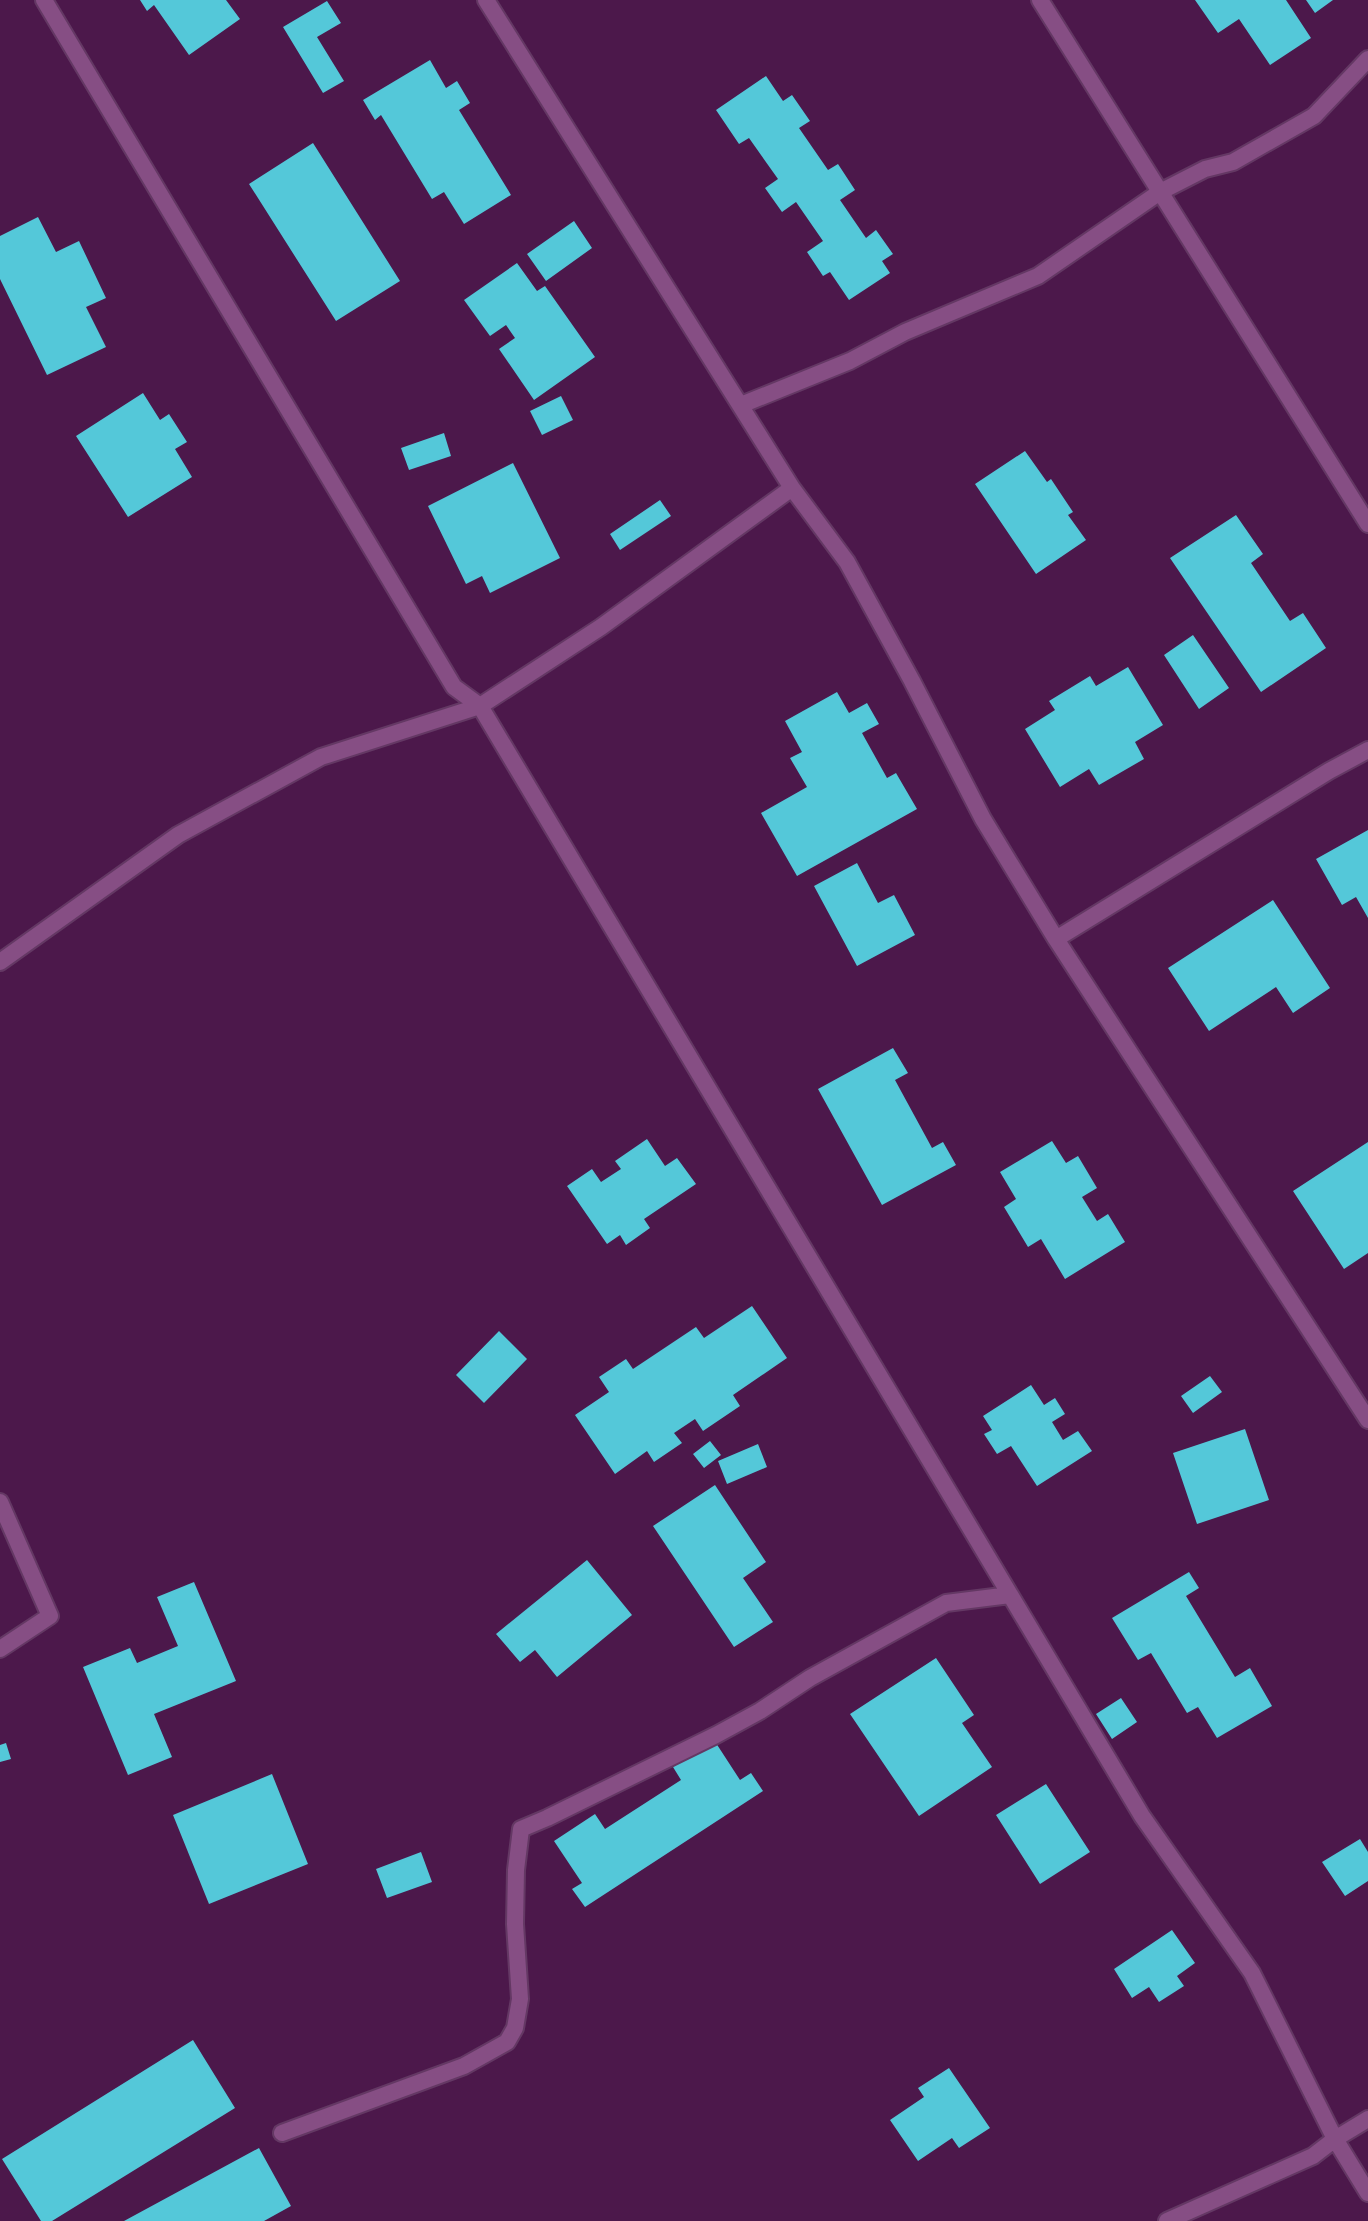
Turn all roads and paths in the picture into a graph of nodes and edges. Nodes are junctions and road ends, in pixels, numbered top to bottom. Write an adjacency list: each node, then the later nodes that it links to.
1 (44, 0): 9 (street)
2 (486, 0): 6 (street)
3 (1040, 0): 5 (street)
4 (1368, 59): 5 (street)
5 (1160, 192): 6 (street); 8 (street)
6 (741, 405): 7 (street)
7 (792, 488): 9 (street); 11 (street)
8 (1368, 524)
9 (480, 706): 12 (street); 15 (street)
10 (1368, 750): 11 (street)
11 (1056, 939): 13 (street)
12 (0, 962)
13 (1368, 1420)
14 (0, 1502): 16 (street)
15 (1010, 1595): 18 (street); 19 (street)
16 (0, 1650)
17 (1368, 2119): 19 (street)
18 (282, 2133)
19 (1335, 2139): 20 (street); 21 (street)
20 (1368, 2193)
21 (1167, 2221)

